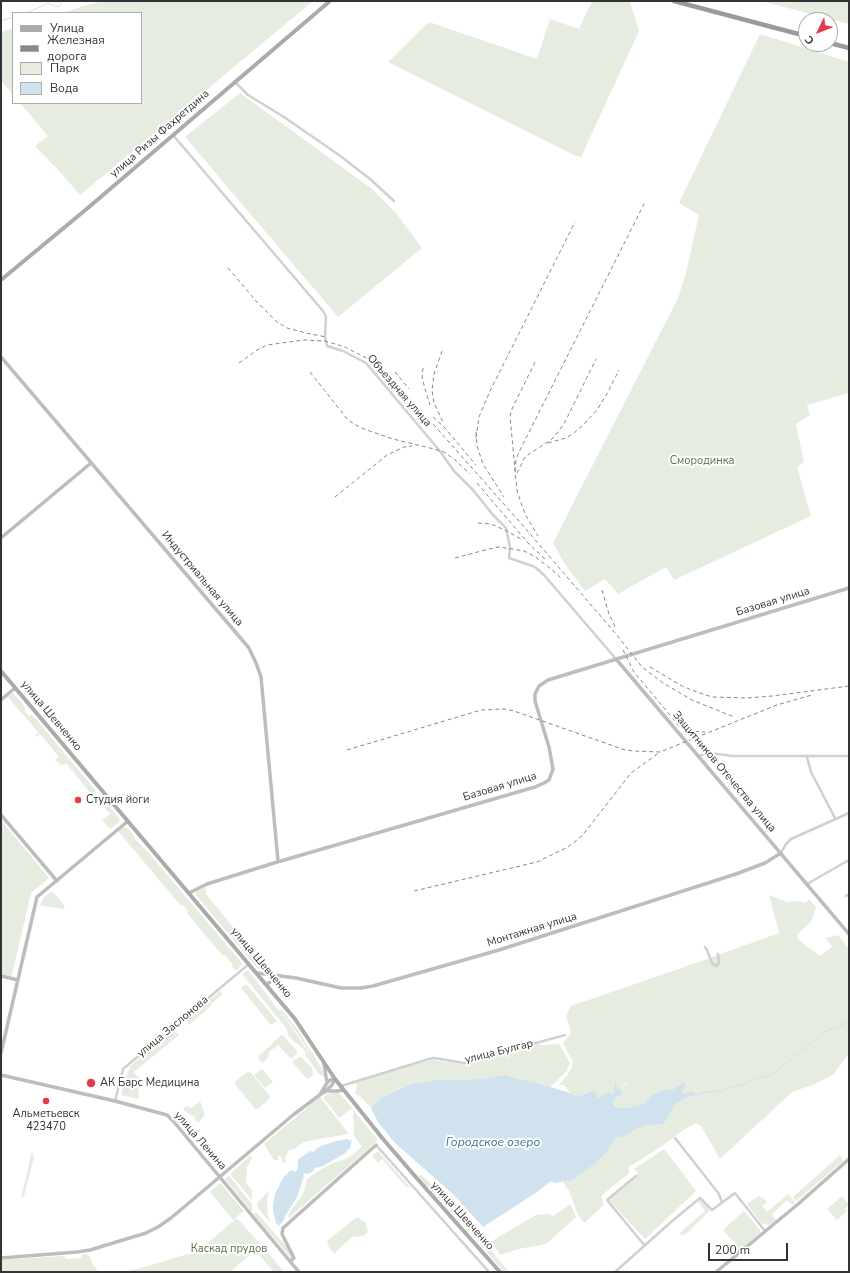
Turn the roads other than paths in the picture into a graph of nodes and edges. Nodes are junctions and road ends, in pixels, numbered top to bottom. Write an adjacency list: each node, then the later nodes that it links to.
1 (330, 1): 6 (main road, улица Ризы Фахретдина)
2 (674, 1): 3 (highway)
3 (798, 34)
4 (838, 45): 5 (highway)
5 (849, 48)
6 (234, 82): 7 (main road, улица Ризы Фахретдина); 8 (street)
7 (173, 135): 9 (main road, улица Ризы Фахретдина); 14 (street, Объездная улица)
8 (394, 201)
9 (1, 280)
10 (1, 357): 11 (street, Индустриальная улица)
11 (91, 463): 12 (street); 27 (street, Индустриальная улица)
12 (1, 538)
13 (849, 588): 14 (street, Базовая улица)
14 (616, 659): 18 (street, Защитников Отечества улица); 27 (street, Базовая улица)
15 (1, 671): 16 (main road, улица Шевченко)
16 (15, 688): 17 (street); 24 (main road, улица Шевченко)
17 (1, 700)
18 (698, 756): 20 (street); 25 (street, Защитников Отечества улица)
19 (849, 756): 20 (street)
20 (807, 757): 23 (street)
21 (849, 813): 23 (street)
22 (1, 815): 28 (street)
23 (836, 818): 25 (street)
24 (128, 821): 28 (street); 30 (main road, улица Шевченко)
25 (781, 853): 29 (street, Защитников Отечества улица); 37 (street, Монтажная улица)
26 (849, 860): 29 (street)
27 (278, 861): 30 (street, Базовая улица)
28 (57, 881): 38 (street)
29 (807, 884): 31 (street, Защитников Отечества улица)
30 (189, 893): 34 (main road, улица Шевченко)
31 (849, 934)
32 (705, 947): 33 (street)
33 (718, 954)
34 (249, 963): 35 (main road, улица Шевченко); 49 (street, улица Заслонова)
35 (257, 972): 37 (street, Монтажная улица); 39 (main road, улица Шевченко)
36 (1, 976): 38 (street)
37 (281, 976): 39 (street)
38 (18, 980): 41 (street)
39 (266, 984): 42 (main road, улица Шевченко)
40 (565, 1035): 46 (street, улица Булгар)
41 (1, 1053)
42 (324, 1061): 44 (main road, улица Шевченко); 45 (street)
43 (1, 1075): 49 (street, улица Ленина)
44 (335, 1079): 45 (street); 46 (main road, улица Шевченко); 47 (street)
45 (327, 1083): 48 (street)
46 (342, 1088): 47 (street); 62 (main road, улица Шевченко)
47 (326, 1091): 48 (street)
48 (321, 1094): 54 (street)
49 (115, 1101): 54 (street, улица Ленина)
50 (676, 1138): 55 (street)
51 (376, 1145): 59 (street); 61 (street)
52 (849, 1159): 56 (street)
53 (636, 1176): 57 (street)
54 (220, 1177): 58 (street); 59 (street, улица Ленина)
55 (722, 1203): 56 (street); 57 (street)
56 (765, 1231): 64 (street)
57 (645, 1246): 63 (street)
58 (1, 1258)
59 (290, 1261): 60 (street, улица Ленина)
60 (299, 1272)
61 (489, 1272)
62 (500, 1272)
63 (615, 1272)
64 (716, 1272)

